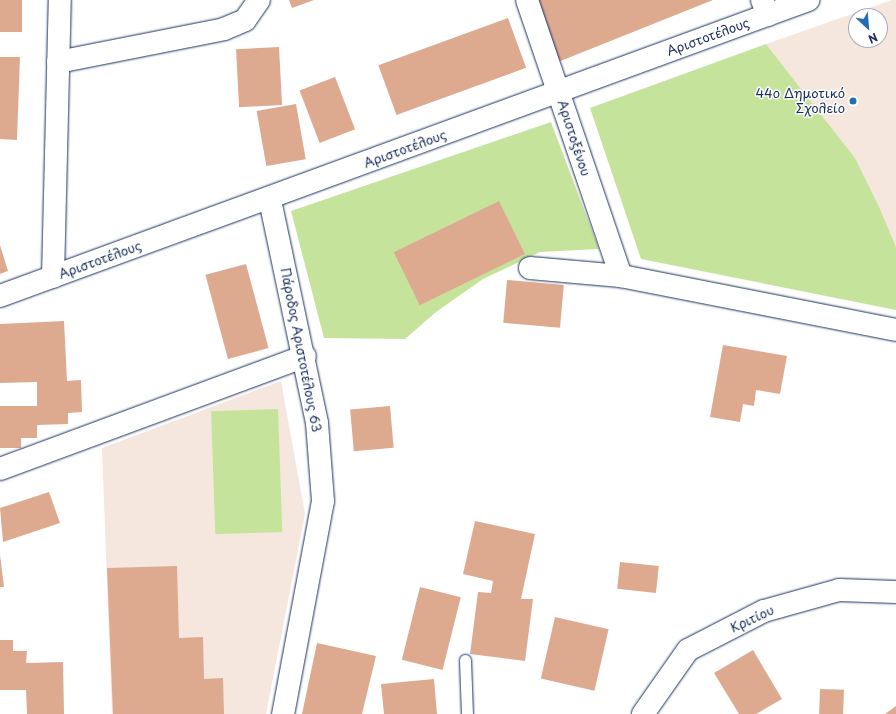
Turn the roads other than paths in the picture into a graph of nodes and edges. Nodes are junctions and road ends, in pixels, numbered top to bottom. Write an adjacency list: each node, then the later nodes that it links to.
1 (60, 0): 6 (street)
2 (259, 0): 6 (street)
3 (527, 0): 7 (street, Αριστοξένου)
4 (808, 0): 5 (street, Αριστοτέλους)
5 (765, 7): 7 (street, Αριστοτέλους)
6 (58, 62): 11 (street)
7 (559, 92): 8 (street, Αριστοτέλους); 10 (street, Αριστοξένου)
8 (270, 200): 11 (street, Αριστοτέλους); 14 (street, Πάροδος Αριστοτέλους 63)
9 (530, 268): 10 (street)
10 (621, 276): 13 (street)
11 (54, 277): 12 (street, Αριστοτέλους)
12 (0, 296)
13 (896, 330)
14 (305, 356): 15 (street); 18 (street, Πάροδος Αριστοτέλους 63)
15 (0, 469)
16 (896, 592): 20 (street, Κριτίου)
17 (465, 660): 19 (lane)
18 (284, 714)
19 (467, 714)
20 (643, 714)

